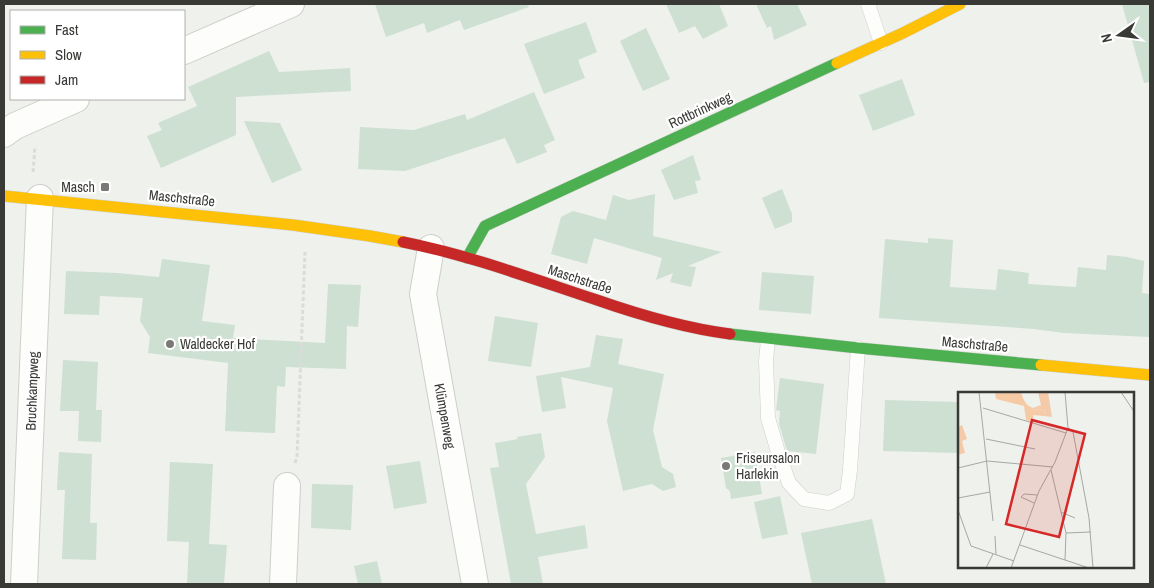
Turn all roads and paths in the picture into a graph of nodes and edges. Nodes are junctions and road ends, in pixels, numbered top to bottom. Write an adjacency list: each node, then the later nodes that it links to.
1 (291, 4): 5 (street)
2 (868, 4): 4 (lane)
3 (960, 4): 4 (street, Rottbrinkweg)
4 (881, 43): 13 (street, Rottbrinkweg)
5 (185, 51)
6 (74, 100): 7 (street)
7 (38, 115): 8 (street); 10 (path)
8 (4, 134)
9 (4, 196): 10 (street, Maschstraße)
10 (35, 198): 11 (street, Maschstraße); 18 (street, Bruchkampweg)
11 (306, 227): 12 (street, Maschstraße); 17 (path)
12 (431, 248): 13 (street, Maschstraße); 20 (street, Klümpenweg)
13 (467, 258): 14 (street, Maschstraße)
14 (768, 339): 15 (street, Maschstraße); 15 (lane)
15 (858, 348): 16 (street, Maschstraße)
16 (1150, 375)
17 (287, 486): 19 (street)
18 (24, 584)
19 (283, 584)
20 (475, 584)

